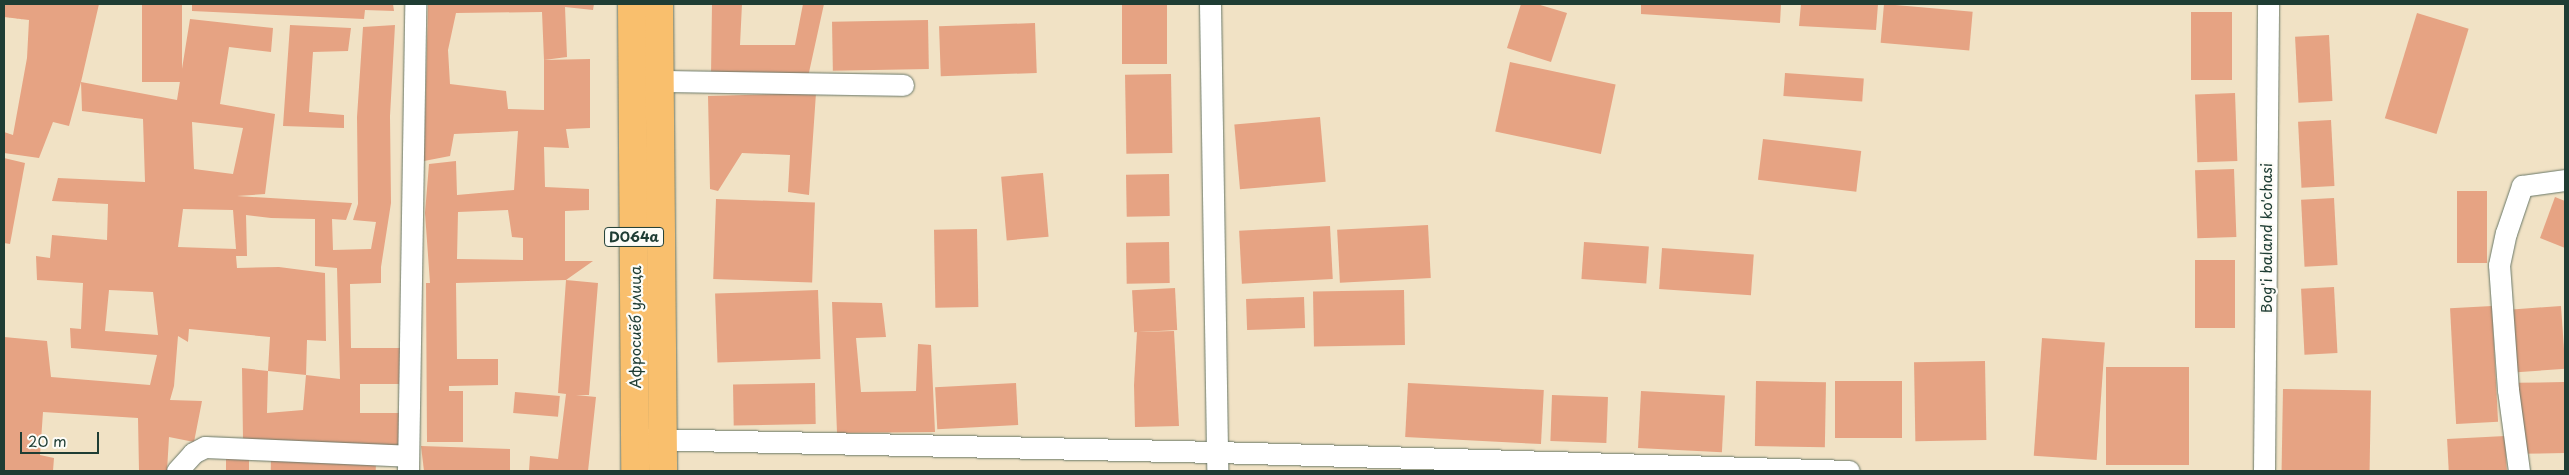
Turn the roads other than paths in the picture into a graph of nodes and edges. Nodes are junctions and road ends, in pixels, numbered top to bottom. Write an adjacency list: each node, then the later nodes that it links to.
1 (415, 4): 12 (street)
2 (632, 4): 9 (main road, Афросиёб улица / D064a)
3 (659, 4): 6 (main road, Афросиёб улица / D064a)
4 (1210, 4): 11 (street)
5 (2268, 4): 18 (street, Bog'i baland ko'chasi)
6 (660, 81): 7 (street); 10 (main road, Афросиёб улица / D064a)
7 (903, 85)
8 (2565, 180): 19 (street)
9 (635, 439): 10 (street); 15 (main road, Афросиёб улица / D064a)
10 (662, 439): 11 (street); 16 (main road, Афросиёб улица / D064a)
11 (1217, 462): 13 (street)
12 (408, 463): 14 (street)
13 (1727, 469): 17 (street)
14 (177, 471)
15 (635, 471)
16 (663, 471)
17 (1849, 471)
18 (2264, 471)
19 (2519, 471)

